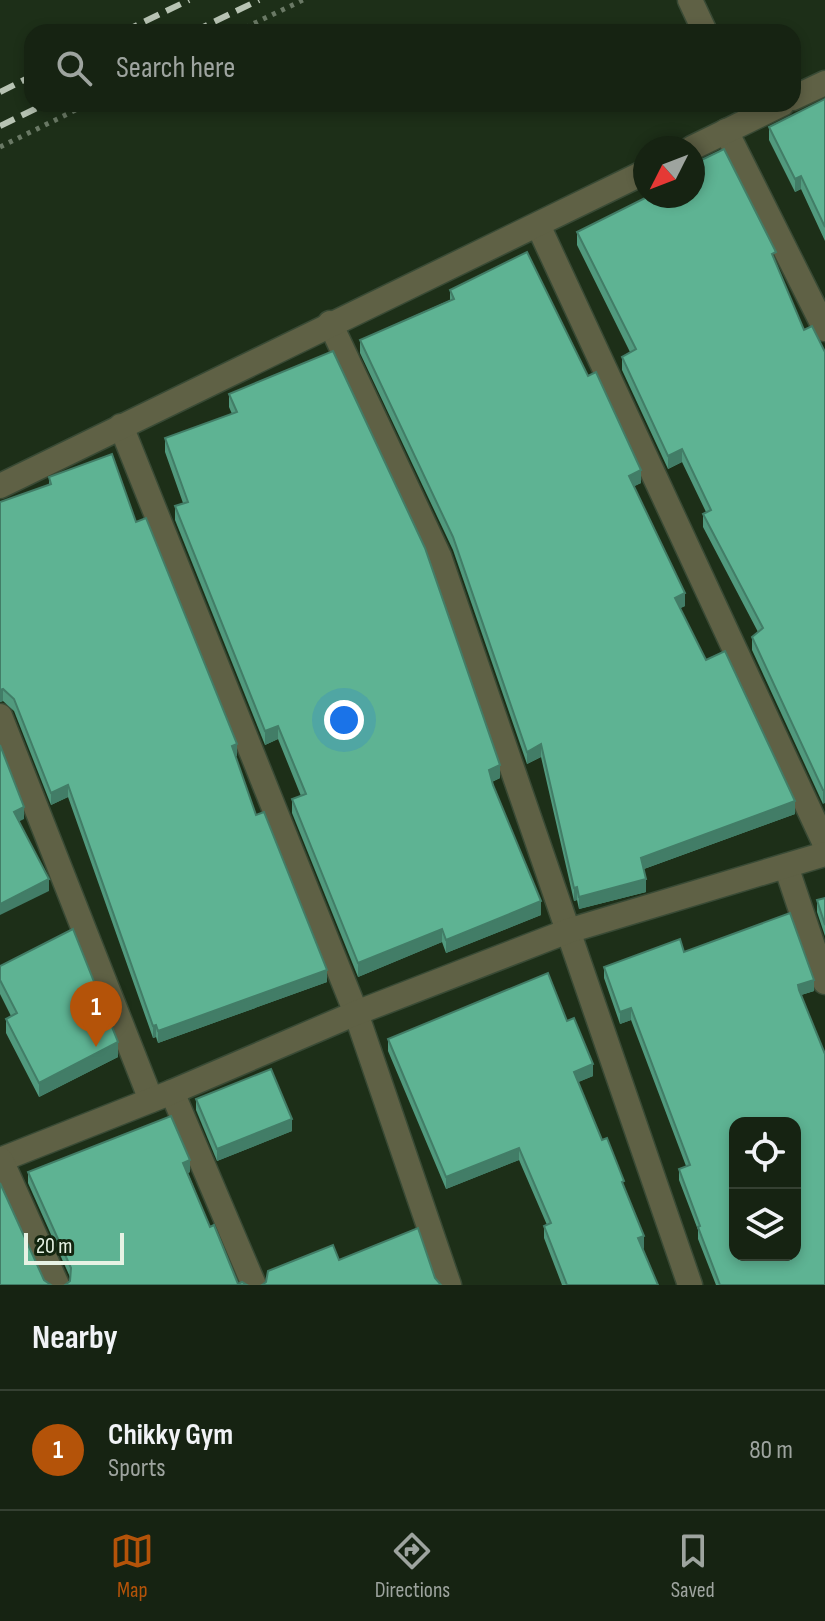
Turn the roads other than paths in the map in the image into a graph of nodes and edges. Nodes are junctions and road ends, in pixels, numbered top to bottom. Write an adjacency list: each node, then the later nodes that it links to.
1 (690, 0): 2 (street)
2 (701, 24)
3 (825, 83): 4 (street)
4 (801, 94)
5 (758, 112): 6 (street)
6 (737, 119): 7 (street); 11 (street)
7 (705, 140)
8 (633, 178): 9 (street)
9 (538, 225): 10 (street); 15 (street)
10 (330, 323): 12 (street); 18 (street)
11 (825, 329)
12 (121, 426): 13 (street); 20 (street)
13 (0, 486)
14 (0, 716): 21 (street)
15 (825, 844)
16 (825, 854): 17 (street)
17 (786, 866): 18 (street); 19 (street)
18 (568, 931): 20 (street); 26 (street)
19 (825, 982)
20 (356, 1013): 21 (street); 25 (street)
21 (161, 1096): 22 (street); 24 (street)
22 (0, 1160): 23 (street)
23 (57, 1285)
24 (254, 1285)
25 (449, 1285)
26 (690, 1285)

